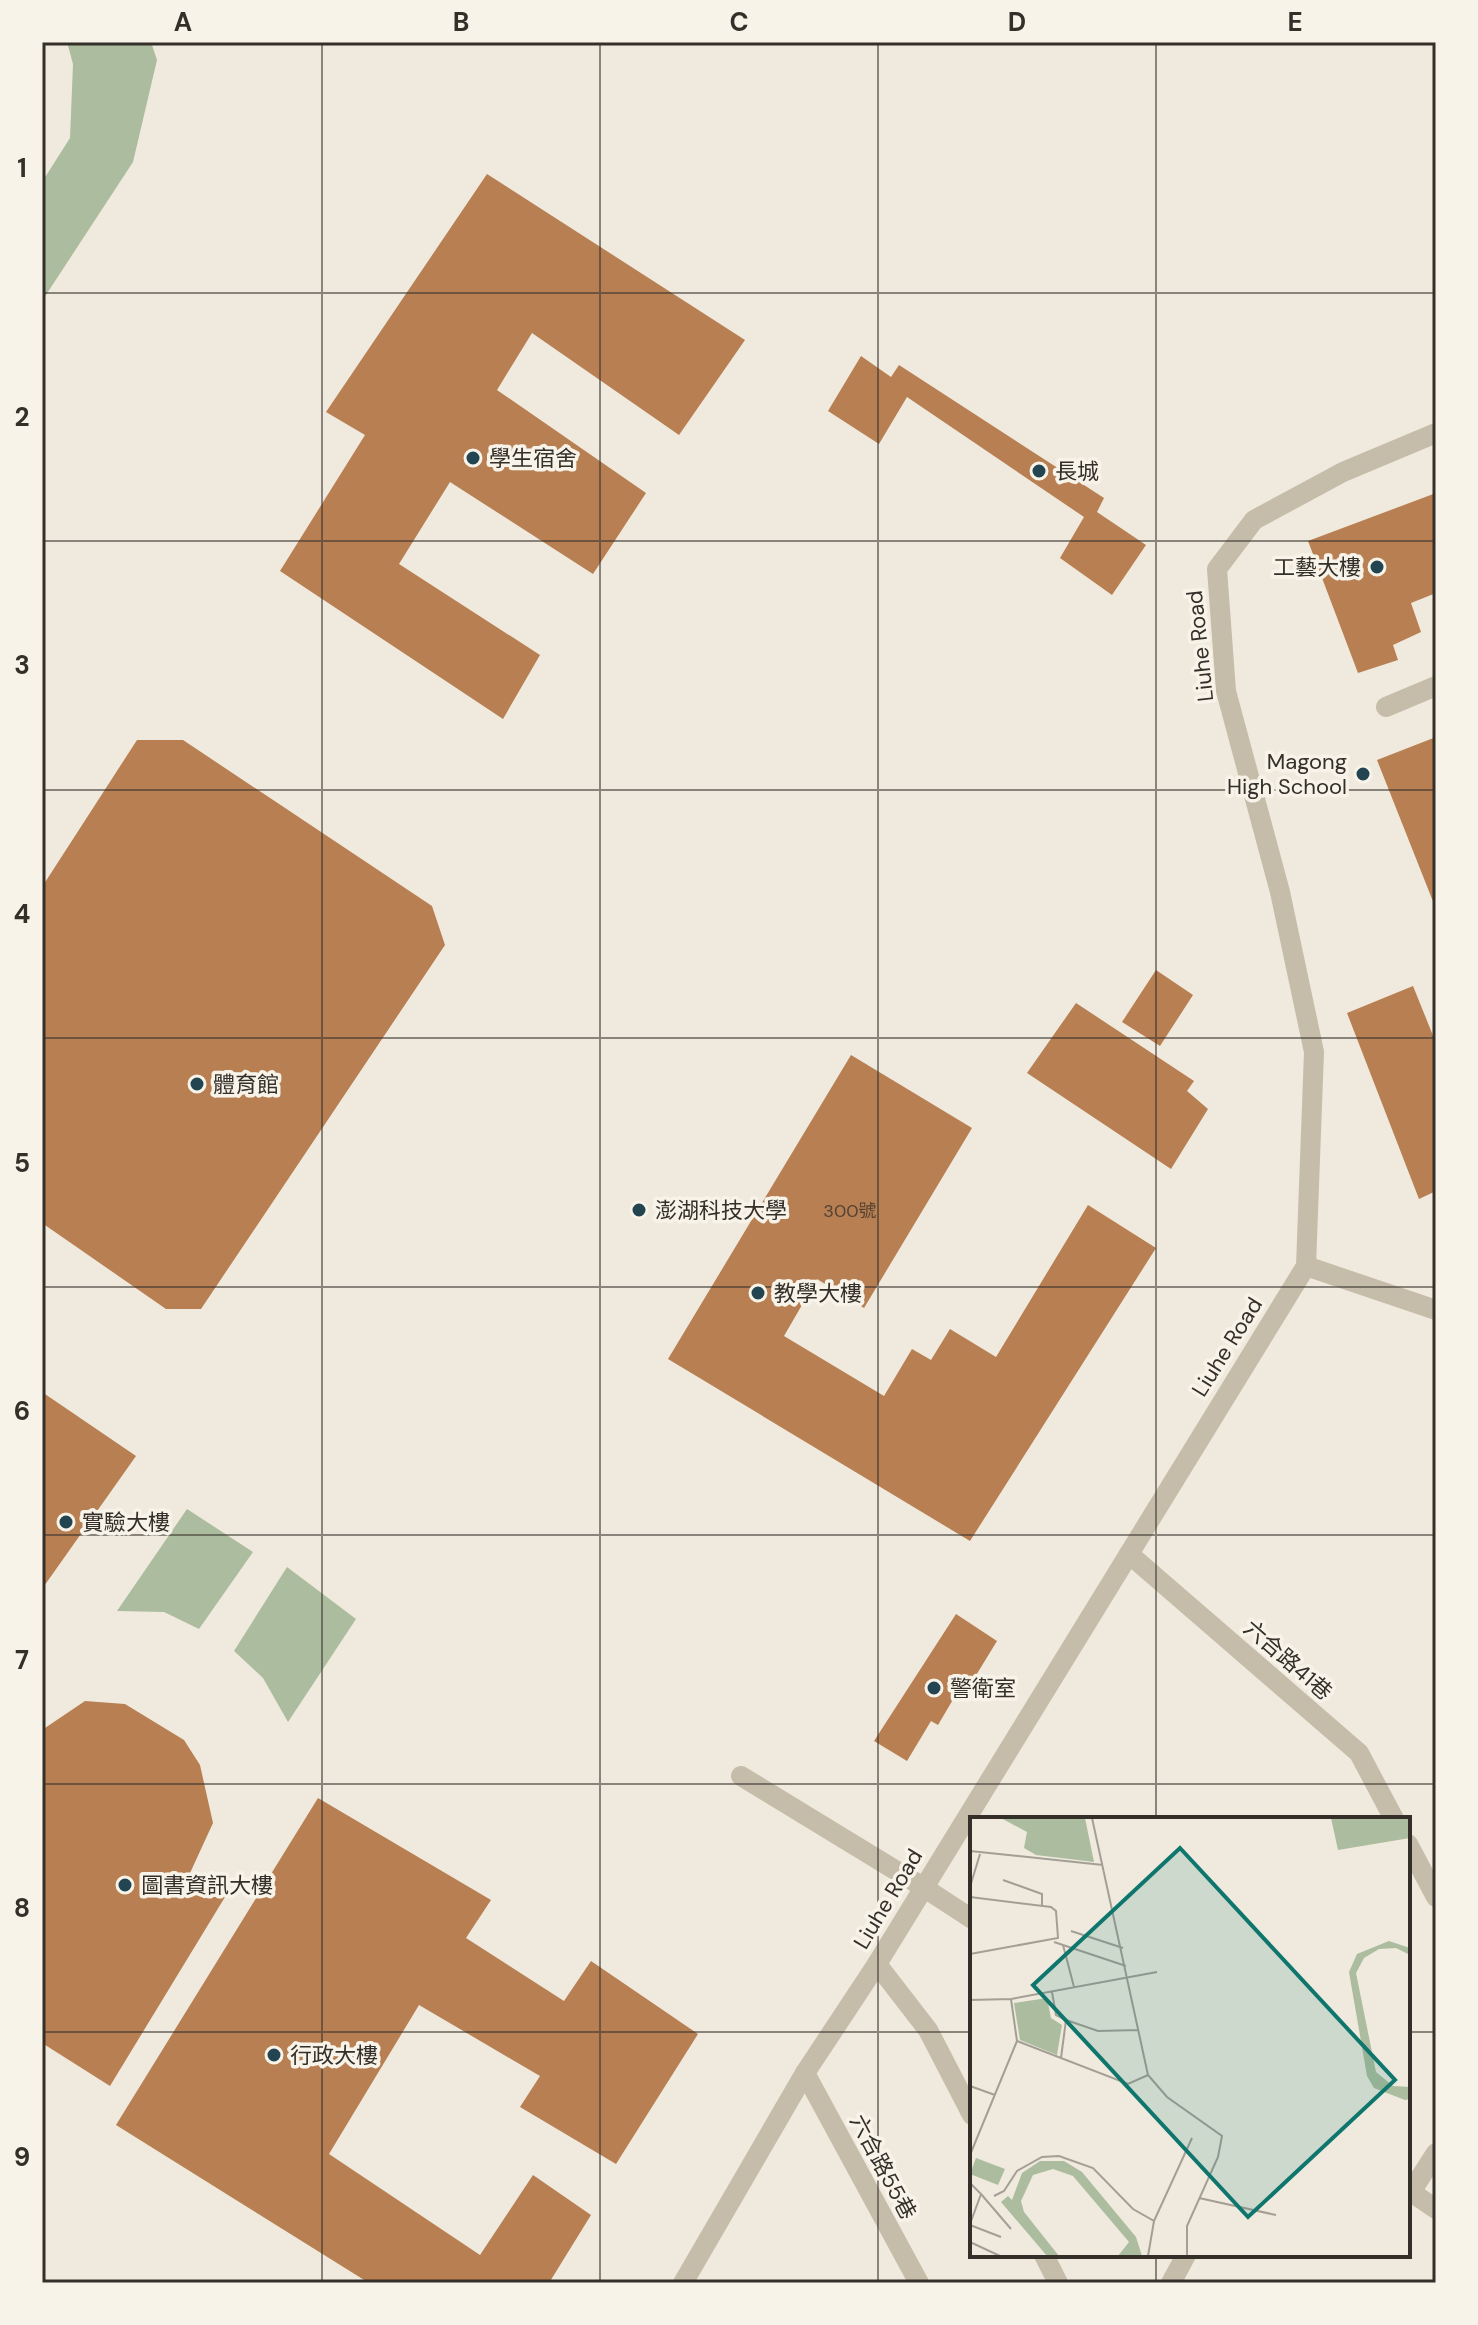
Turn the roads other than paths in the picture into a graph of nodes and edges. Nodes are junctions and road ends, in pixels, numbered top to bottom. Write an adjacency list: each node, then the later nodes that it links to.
1 (1436, 433): 4 (street, Liuhe Road)
2 (1436, 686): 3 (street)
3 (1386, 707)
4 (1306, 1266): 5 (street); 6 (street, Liuhe Road)
5 (1436, 1310)
6 (1129, 1554): 8 (street, 六合路41巷); 10 (street, Liuhe Road)
7 (741, 1776): 10 (street)
8 (1393, 1817)
9 (1410, 1848): 11 (street)
10 (923, 1887): 12 (street); 13 (street, Liuhe Road)
11 (1436, 1897)
12 (970, 1918)
13 (877, 1964): 14 (street, Liuhe Road); 15 (street)
14 (805, 2073): 22 (street, Liuhe Road); 23 (street, 六合路55巷)
15 (970, 2111)
16 (1436, 2153): 17 (street)
17 (1410, 2190)
18 (1410, 2192): 19 (street)
19 (1436, 2209)
20 (1045, 2257): 24 (street)
21 (1185, 2257): 25 (street)
22 (683, 2283)
23 (919, 2283)
24 (1058, 2283)
25 (1171, 2283)

